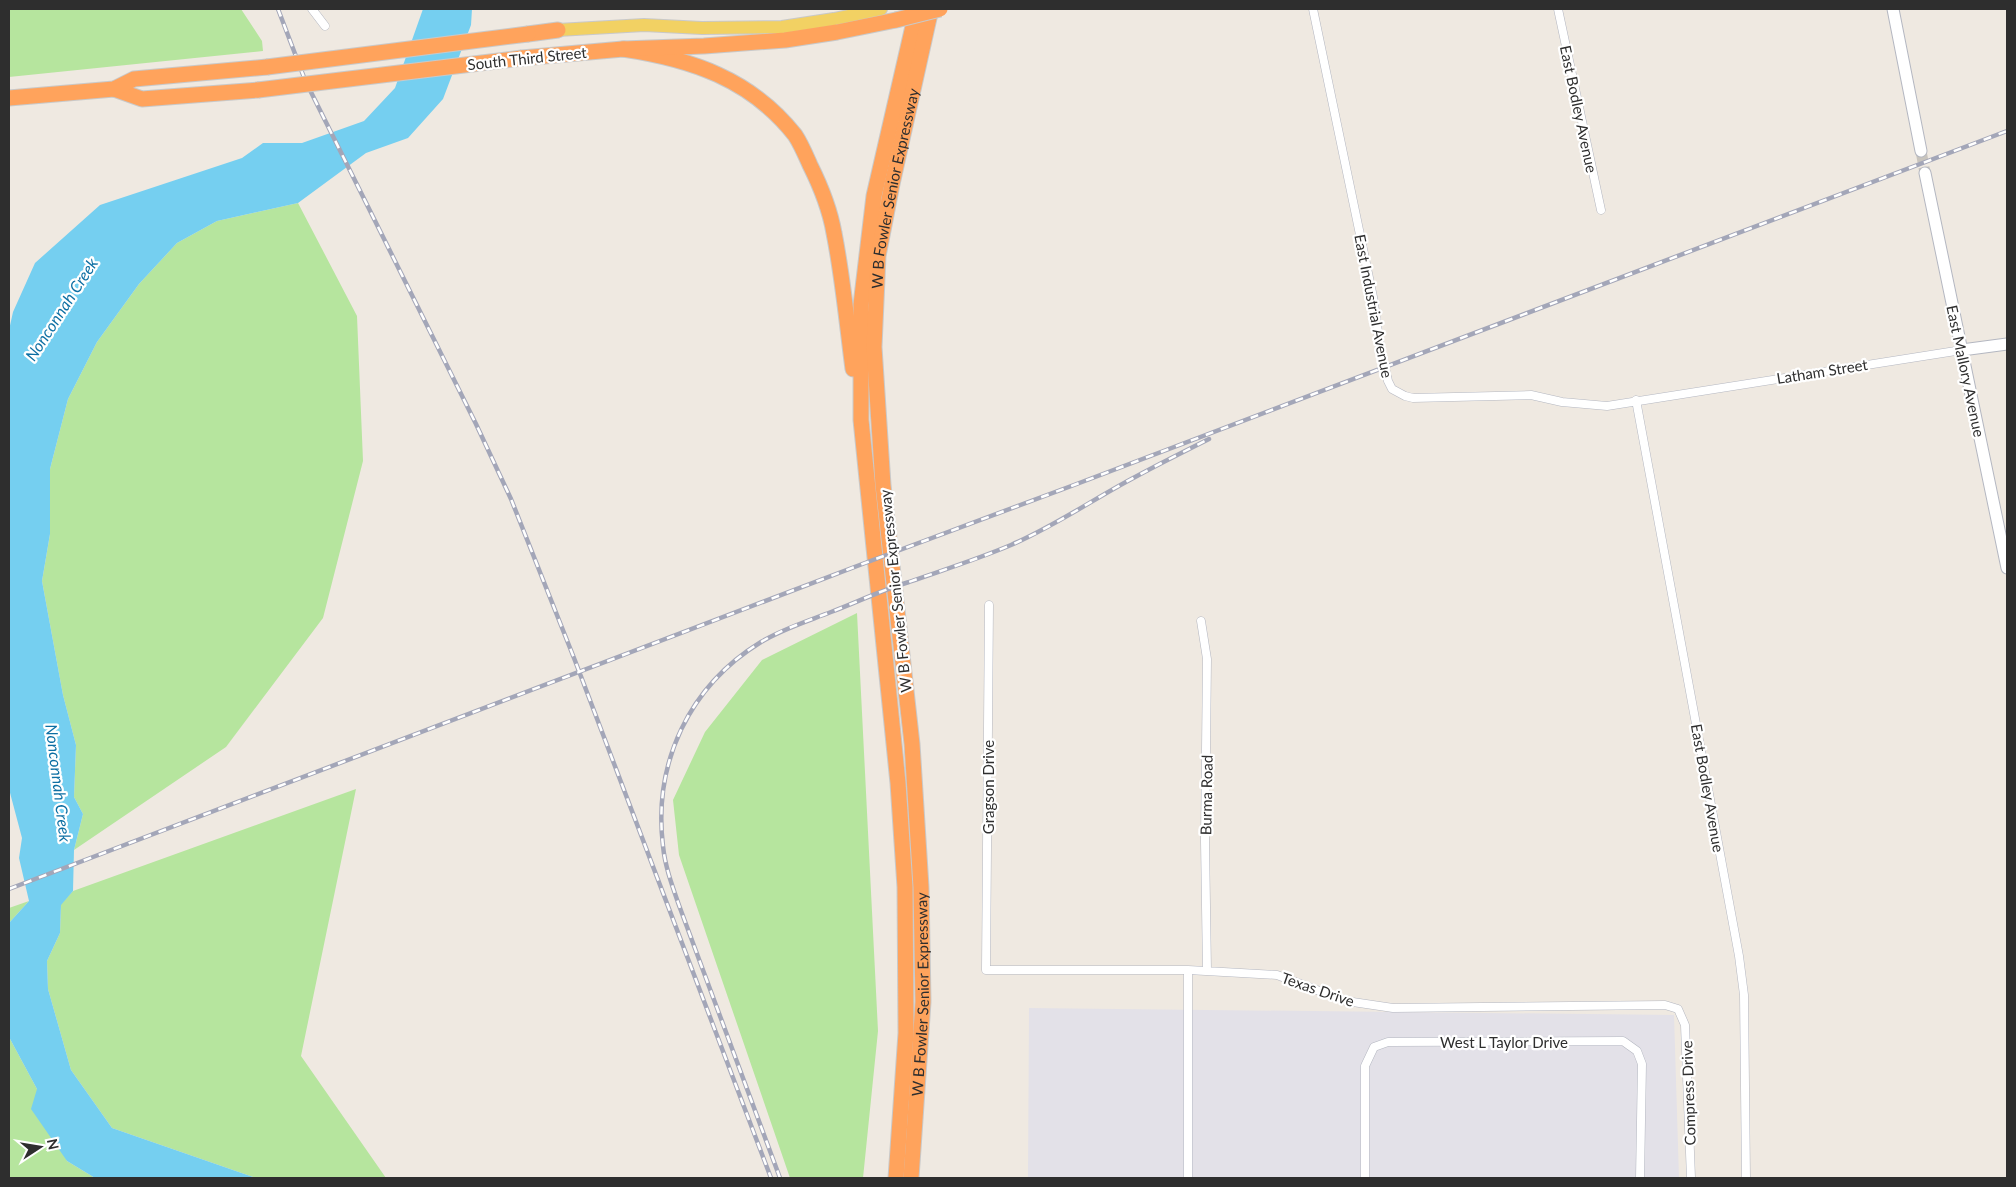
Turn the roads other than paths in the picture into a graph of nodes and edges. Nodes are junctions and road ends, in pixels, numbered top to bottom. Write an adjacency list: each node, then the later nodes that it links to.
1 (312, 9): 9 (street)
2 (881, 9): 10 (main road, South Third Street)
3 (917, 9): 20 (highway, W B Fowler Senior Expressway)
4 (931, 9): 29 (highway, W B Fowler Senior Expressway)
5 (940, 9): 11 (highway, South Third Street, bridge)
6 (1314, 9): 19 (street, East Industrial Avenue)
7 (1558, 9): 16 (street, East Bodley Avenue)
8 (1893, 9): 14 (main road)
9 (325, 26)
10 (558, 30): 12 (highway, South Third Street, bridge)
11 (623, 49): 12 (highway, South Third Street, bridge); 20 (highway)
12 (114, 89): 13 (highway, South Third Street)
13 (9, 98)
14 (1921, 151)
15 (1925, 173): 18 (main road, East Mallory Avenue)
16 (1601, 210)
17 (2007, 344): 18 (main road, Latham Street)
18 (1962, 350): 19 (street, Latham Street); 21 (main road, East Mallory Avenue)
19 (1636, 400): 34 (street, East Bodley Avenue)
20 (861, 420): 28 (highway, W B Fowler Senior Expressway)
21 (2007, 568)
22 (989, 605): 24 (street, Gragson Drive)
23 (1201, 620): 26 (street, Burma Road)
24 (986, 970): 25 (street, Texas Drive)
25 (1188, 970): 26 (street, Texas Drive); 30 (street)
26 (1207, 971): 27 (street, Texas Drive)
27 (1678, 1009): 33 (street, Compress Drive)
28 (896, 1178)
29 (911, 1178)
30 (1188, 1178)
31 (1365, 1178): 32 (street, West L Taylor Drive)
32 (1640, 1178)
33 (1691, 1178)
34 (1746, 1178)

